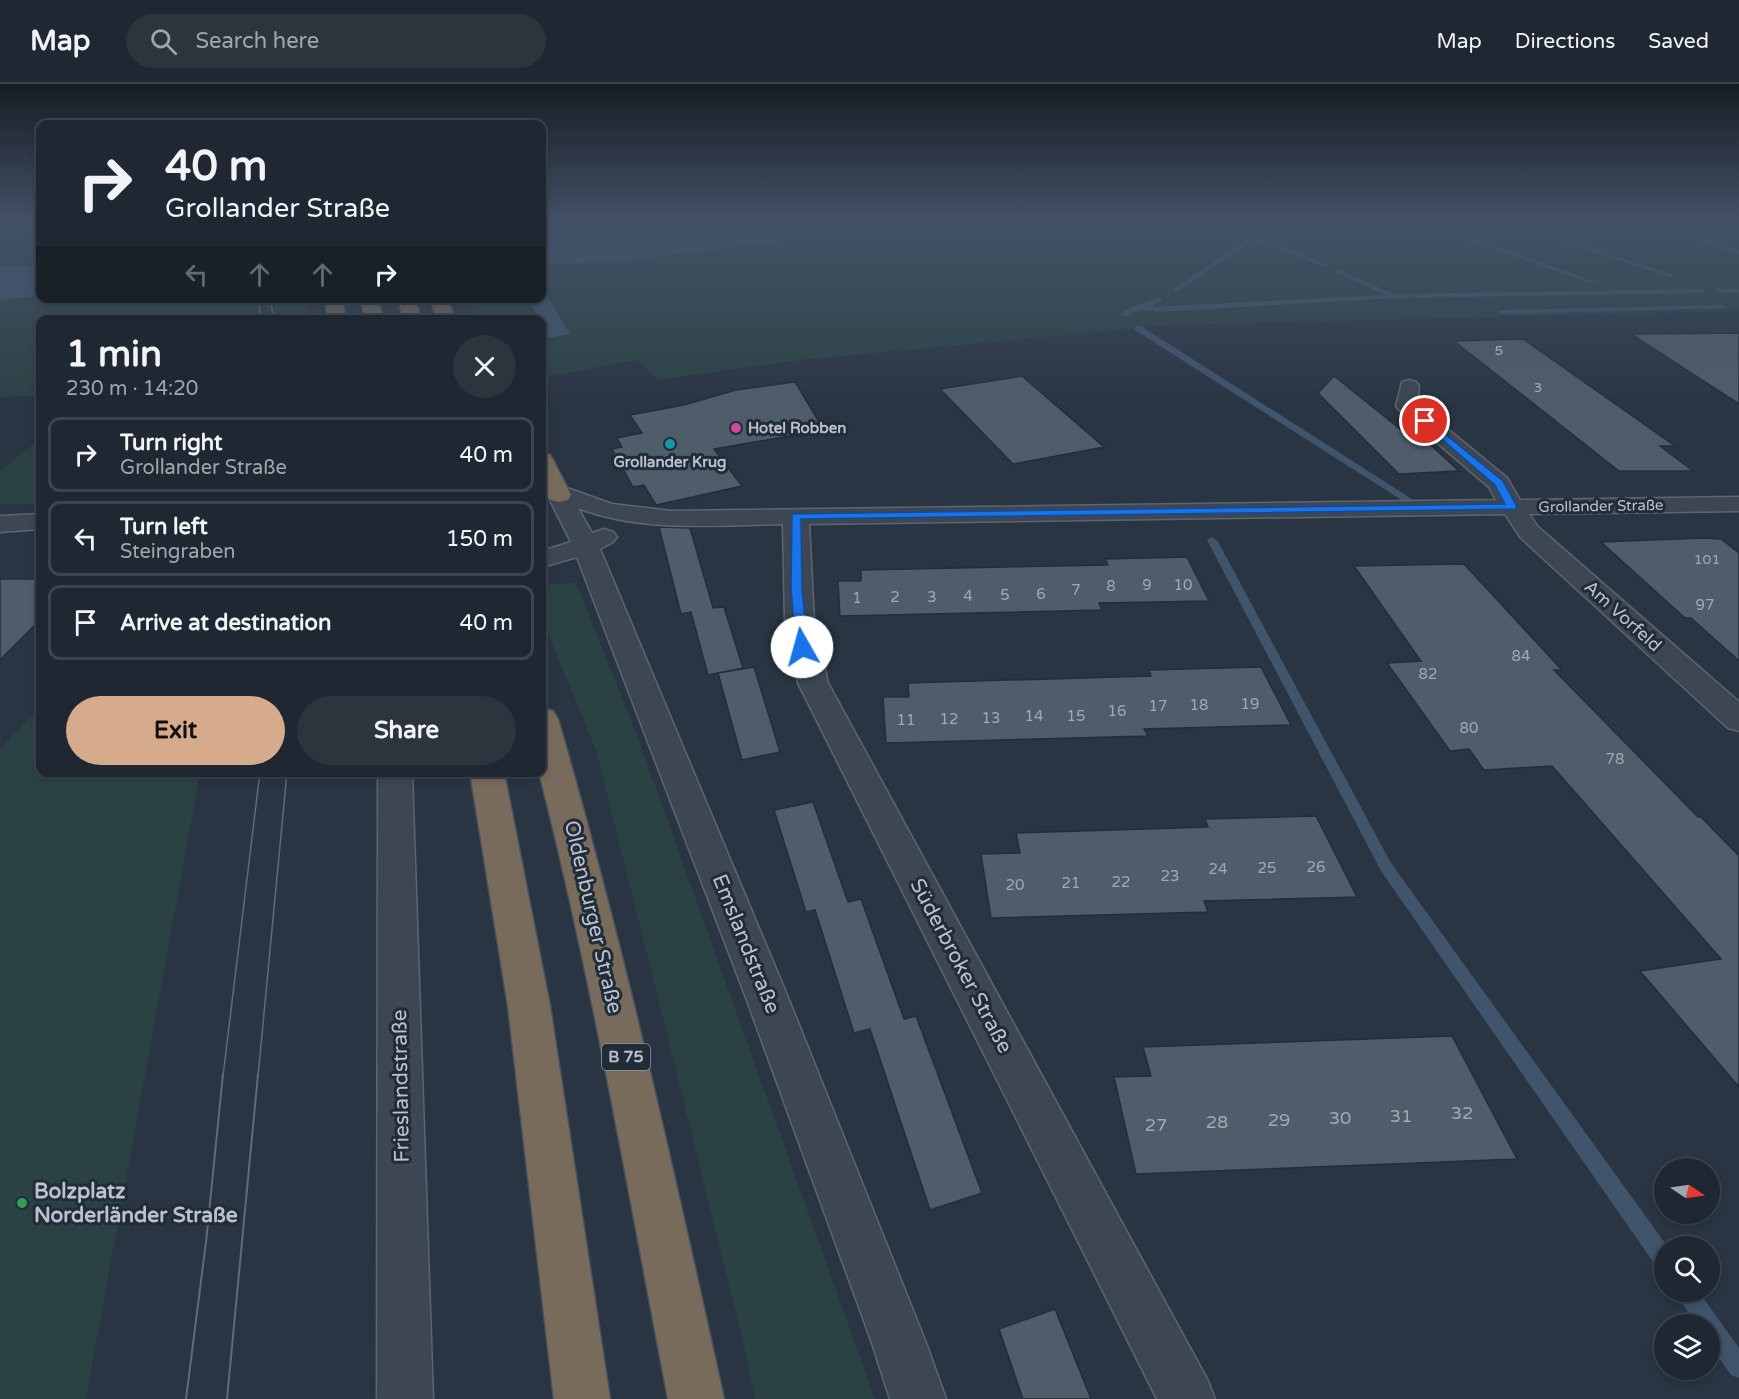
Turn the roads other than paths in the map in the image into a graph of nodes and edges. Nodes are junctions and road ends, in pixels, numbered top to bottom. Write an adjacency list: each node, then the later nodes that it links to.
1 (1409, 386): 5 (street, Am Vorfeld)
2 (546, 475): 3 (highway)
3 (550, 490): 7 (street, Grollander Straße); 10 (street, Emslandstraße)
4 (1739, 504): 5 (street, Grollander Straße)
5 (1512, 507): 6 (street, Grollander Straße); 12 (street, Am Vorfeld)
6 (796, 516): 7 (street, Grollander Straße); 20 (street, Süderbroker Straße)
7 (672, 518): 10 (street, Grollander Straße)
8 (36, 522): 9 (street)
9 (0, 524)
10 (586, 546): 11 (street, Grollander Straße); 19 (street, Emslandstraße)
11 (546, 558)
12 (1739, 720)
13 (546, 734): 18 (highway, Oldenburger Straße / B 75)
14 (395, 777): 16 (street, Frieslandstraße)
15 (488, 777): 17 (highway)
16 (405, 1399)
17 (582, 1399)
18 (696, 1399)
19 (918, 1399)
20 (1187, 1399)

